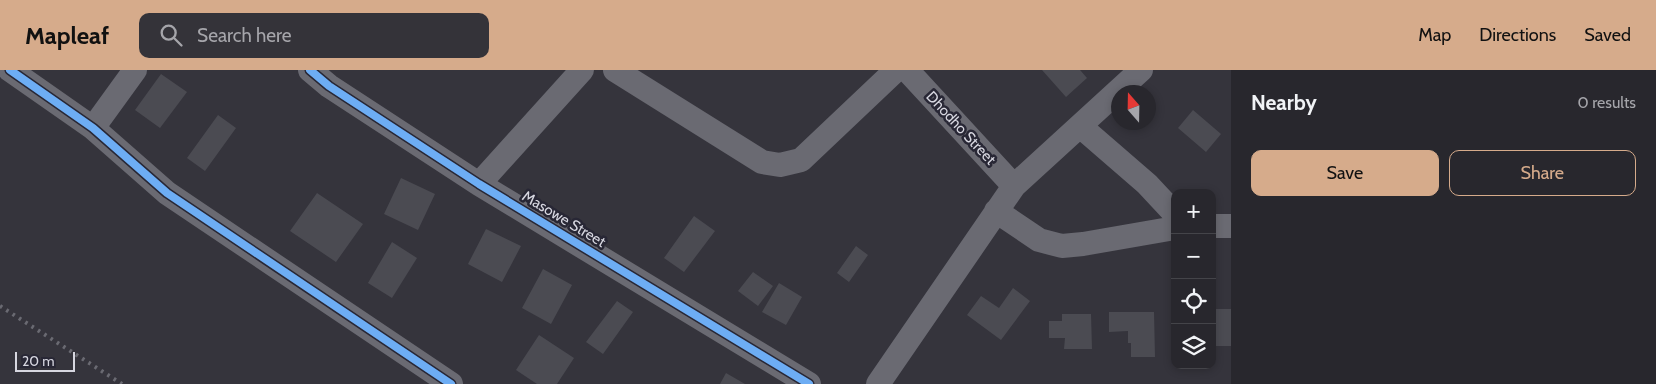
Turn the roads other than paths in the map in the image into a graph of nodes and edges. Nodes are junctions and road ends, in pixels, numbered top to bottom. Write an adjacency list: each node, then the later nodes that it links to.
1 (10, 70): 11 (street)
2 (135, 70): 11 (street)
3 (310, 70): 9 (street, Masowe Street)
4 (582, 70): 12 (street)
5 (615, 70): 6 (street)
6 (896, 70)
7 (907, 70): 13 (street, Dhodho Street)
8 (1141, 70): 10 (street)
9 (336, 78): 12 (street, Masowe Street)
10 (1080, 126): 13 (street); 14 (street)
11 (93, 128): 19 (street)
12 (479, 184): 20 (street, Masowe Street)
13 (1014, 186): 15 (street)
14 (1171, 210)
15 (996, 211): 18 (street); 21 (street)
16 (1216, 226): 17 (street)
17 (1231, 226)
18 (1171, 229)
19 (450, 384)
20 (809, 384)
21 (878, 384)

